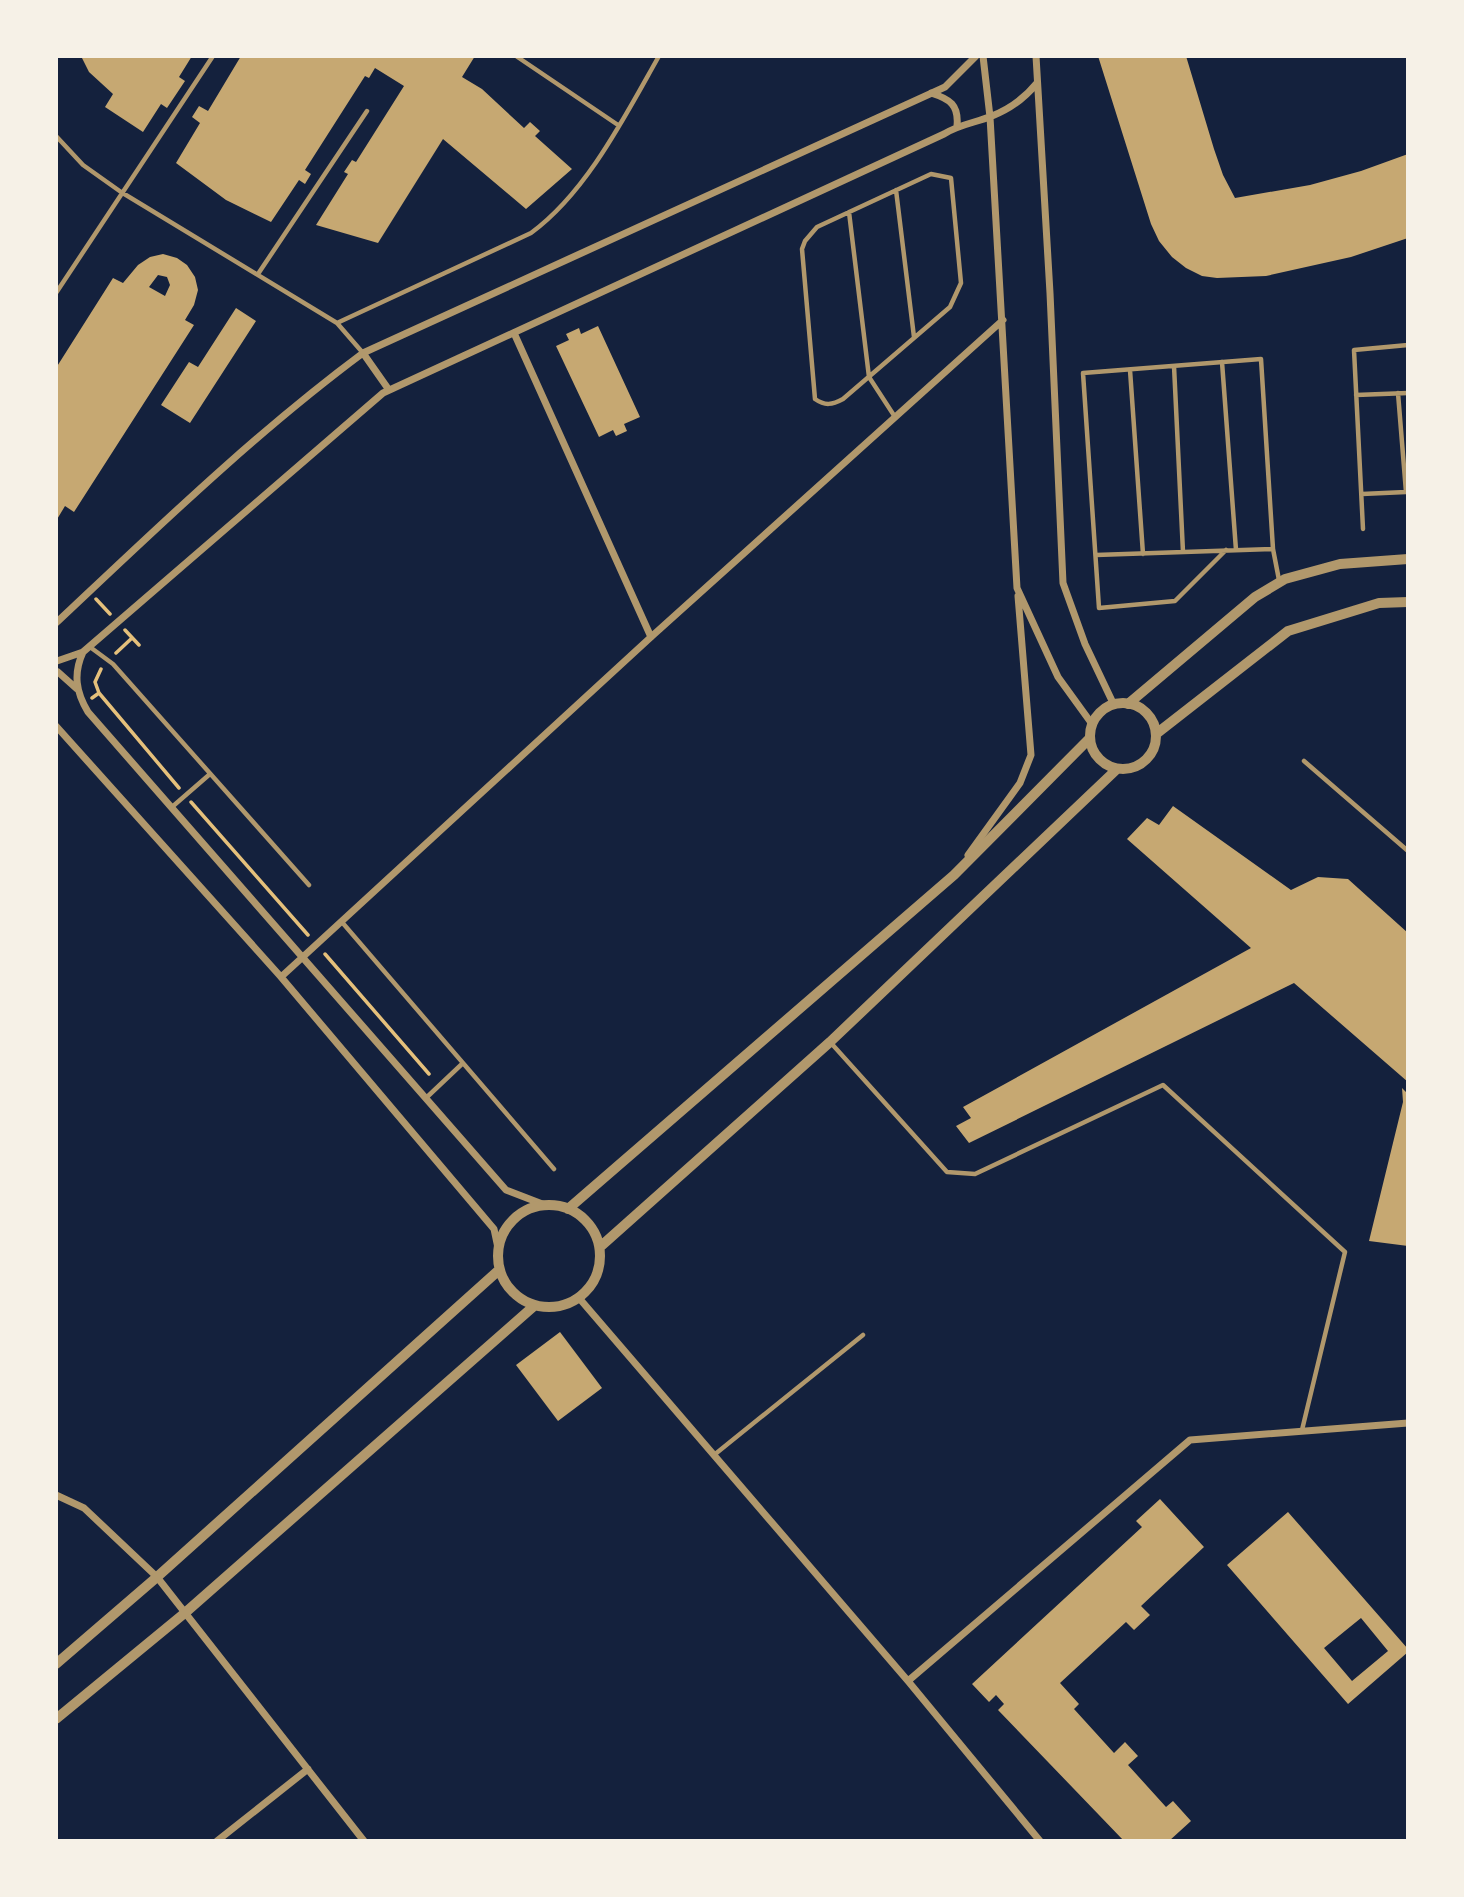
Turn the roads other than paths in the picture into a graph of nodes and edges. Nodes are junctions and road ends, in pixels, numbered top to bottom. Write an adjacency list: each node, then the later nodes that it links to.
1 (212, 56): 15 (lane)
2 (516, 56): 11 (lane)
3 (659, 56): 11 (lane)
4 (976, 56): 8 (street)
5 (983, 56): 10 (street)
6 (1036, 56): 7 (street)
7 (1037, 83): 10 (street); 54 (street)
8 (931, 93): 12 (street); 24 (street)
9 (367, 111): 17 (lane)
10 (990, 117): 12 (street); 19 (street)
11 (618, 125): 20 (lane)
12 (957, 126): 21 (street)
13 (56, 136): 15 (lane)
14 (896, 190): 16 (lane); 22 (lane); 22 (lane)
15 (121, 192): 17 (lane); 18 (lane)
16 (849, 212): 28 (lane); 28 (lane)
17 (258, 274): 20 (lane)
18 (56, 293)
19 (1003, 320): 33 (street); 45 (street)
20 (337, 323): 24 (lane)
21 (514, 333): 29 (street); 48 (street)
22 (914, 338): 28 (lane)
23 (1408, 345): 32 (lane)
24 (363, 353): 29 (street); 47 (street)
25 (1222, 362): 26 (lane); 37 (lane); 39 (lane)
26 (1174, 366): 27 (lane); 40 (lane)
27 (1130, 370): 41 (lane); 42 (lane)
28 (869, 377): 33 (lane)
29 (388, 390): 49 (street)
30 (1398, 393): 31 (lane); 32 (lane); 34 (lane)
31 (1408, 393)
32 (1356, 396): 35 (lane)
33 (895, 417): 48 (street)
34 (1407, 492): 35 (lane)
35 (1362, 494): 36 (lane)
36 (1363, 528)
37 (1272, 549): 39 (lane); 44 (lane)
38 (1226, 550): 39 (lane); 40 (lane); 42 (lane)
39 (1236, 550)
40 (1183, 552): 41 (lane)
41 (1143, 554): 42 (lane)
42 (1096, 555)
43 (1408, 559): 44 (street)
44 (1279, 582): 53 (street)
45 (1017, 588): 55 (street); 64 (street)
46 (1408, 602): 57 (street)
47 (56, 623)
48 (650, 637): 66 (street)
49 (86, 649): 50 (street); 52 (street); 61 (lane)
50 (57, 660): 51 (street)
51 (57, 676): 52 (street)
52 (77, 690): 62 (street)
53 (1128, 704): 54 (street); 57 (street)
54 (1114, 705): 55 (street)
55 (1092, 724): 58 (street)
56 (56, 726): 68 (street)
57 (1156, 734): 60 (street)
58 (1090, 738): 60 (street); 64 (street)
59 (1304, 761): 63 (lane)
60 (1117, 769): 69 (street)
61 (210, 774): 62 (lane); 65 (lane)
62 (172, 807): 67 (street)
63 (1408, 851)
64 (954, 875): 74 (street)
65 (309, 885)
66 (341, 920): 67 (street); 70 (lane)
67 (302, 956): 68 (street); 71 (street)
68 (281, 977): 76 (street)
69 (830, 1042): 75 (street); 82 (lane)
70 (463, 1063): 71 (lane); 72 (lane)
71 (426, 1098): 73 (street)
72 (554, 1169)
73 (545, 1205): 74 (street); 76 (street)
74 (568, 1209): 75 (street)
75 (600, 1247): 78 (street)
76 (498, 1248): 77 (street)
77 (499, 1270): 79 (street); 85 (street)
78 (579, 1298): 79 (street); 83 (street)
79 (534, 1306): 86 (street)
80 (863, 1335): 83 (lane)
81 (1408, 1423): 82 (street)
82 (1302, 1430): 88 (street)
83 (714, 1455): 88 (street)
84 (56, 1494): 85 (street)
85 (157, 1577): 86 (street); 87 (street)
86 (186, 1612): 89 (street); 90 (street)
87 (56, 1664)
88 (908, 1681): 93 (street)
89 (56, 1719)
90 (308, 1769): 91 (street); 92 (street)
91 (217, 1841)
92 (364, 1841)
93 (1040, 1841)

